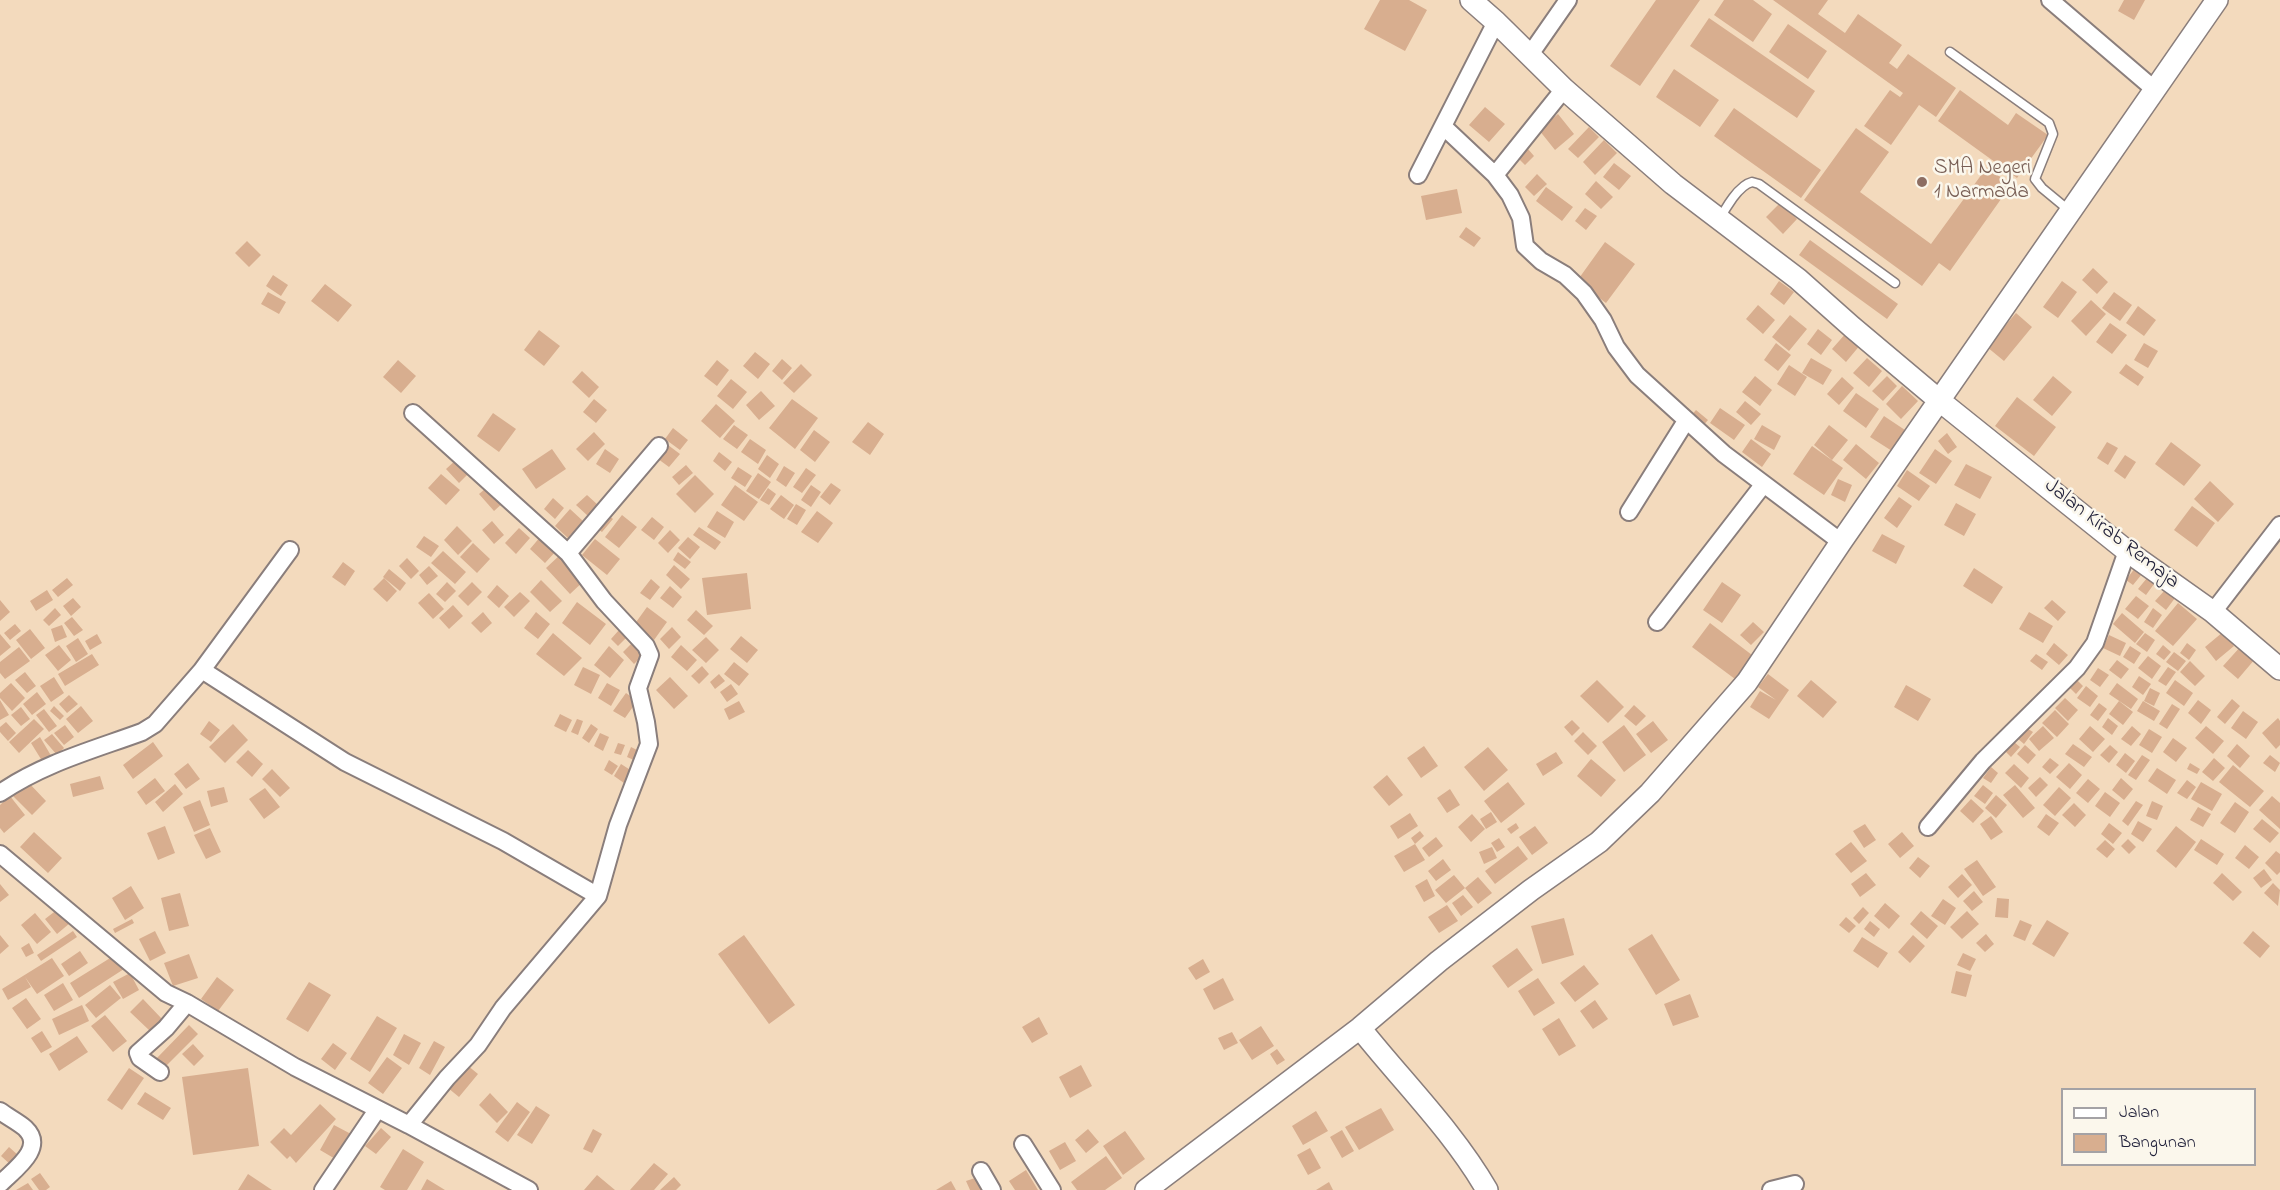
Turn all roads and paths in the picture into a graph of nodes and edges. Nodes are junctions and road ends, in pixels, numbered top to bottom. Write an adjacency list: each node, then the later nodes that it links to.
1 (1471, 0): 5 (street, Jalan Kirab Remaja)
2 (1568, 0): 6 (street)
3 (2050, 0): 9 (street)
4 (2217, 0): 9 (street)
5 (1496, 22): 6 (street, Jalan Kirab Remaja); 10 (street)
6 (1533, 49): 8 (street, Jalan Kirab Remaja)
7 (1950, 52): 13 (lane)
8 (1564, 89): 12 (street); 14 (street, Jalan Kirab Remaja)
9 (2154, 89): 13 (street)
10 (1444, 127): 11 (street); 12 (street)
11 (1418, 175)
12 (1495, 175): 18 (street)
13 (2072, 212): 16 (street)
14 (1722, 215): 15 (lane); 16 (street, Jalan Kirab Remaja)
15 (1895, 283)
16 (1947, 391): 23 (street); 25 (street, Jalan Kirab Remaja)
17 (413, 413): 26 (street)
18 (1686, 421): 20 (street); 21 (street)
19 (659, 446): 26 (street)
20 (1763, 485): 23 (street); 28 (street)
21 (1629, 512)
22 (2280, 525): 27 (street)
23 (1841, 542): 36 (street)
24 (290, 550): 30 (street)
25 (2127, 551): 27 (street, Jalan Kirab Remaja); 32 (street)
26 (568, 553): 34 (street)
27 (2217, 606): 29 (street, Jalan Kirab Remaja)
28 (1657, 622)
29 (2280, 669)
30 (202, 670): 31 (street); 34 (street)
31 (0, 793)
32 (1928, 827)
33 (0, 854): 35 (street)
34 (598, 896): 40 (street)
35 (187, 1003): 37 (street); 38 (street)
36 (1360, 1028): 49 (street); 50 (street)
37 (160, 1072)
38 (376, 1110): 40 (street); 45 (street)
39 (0, 1111): 43 (street)
40 (410, 1125): 46 (street)
41 (1023, 1144): 48 (street)
42 (981, 1171): 47 (street)
43 (1, 1183)
44 (1795, 1184): 51 (street)
45 (323, 1190)
46 (529, 1190)
47 (992, 1190)
48 (1052, 1190)
49 (1146, 1190)
50 (1487, 1190)
51 (1771, 1190)

